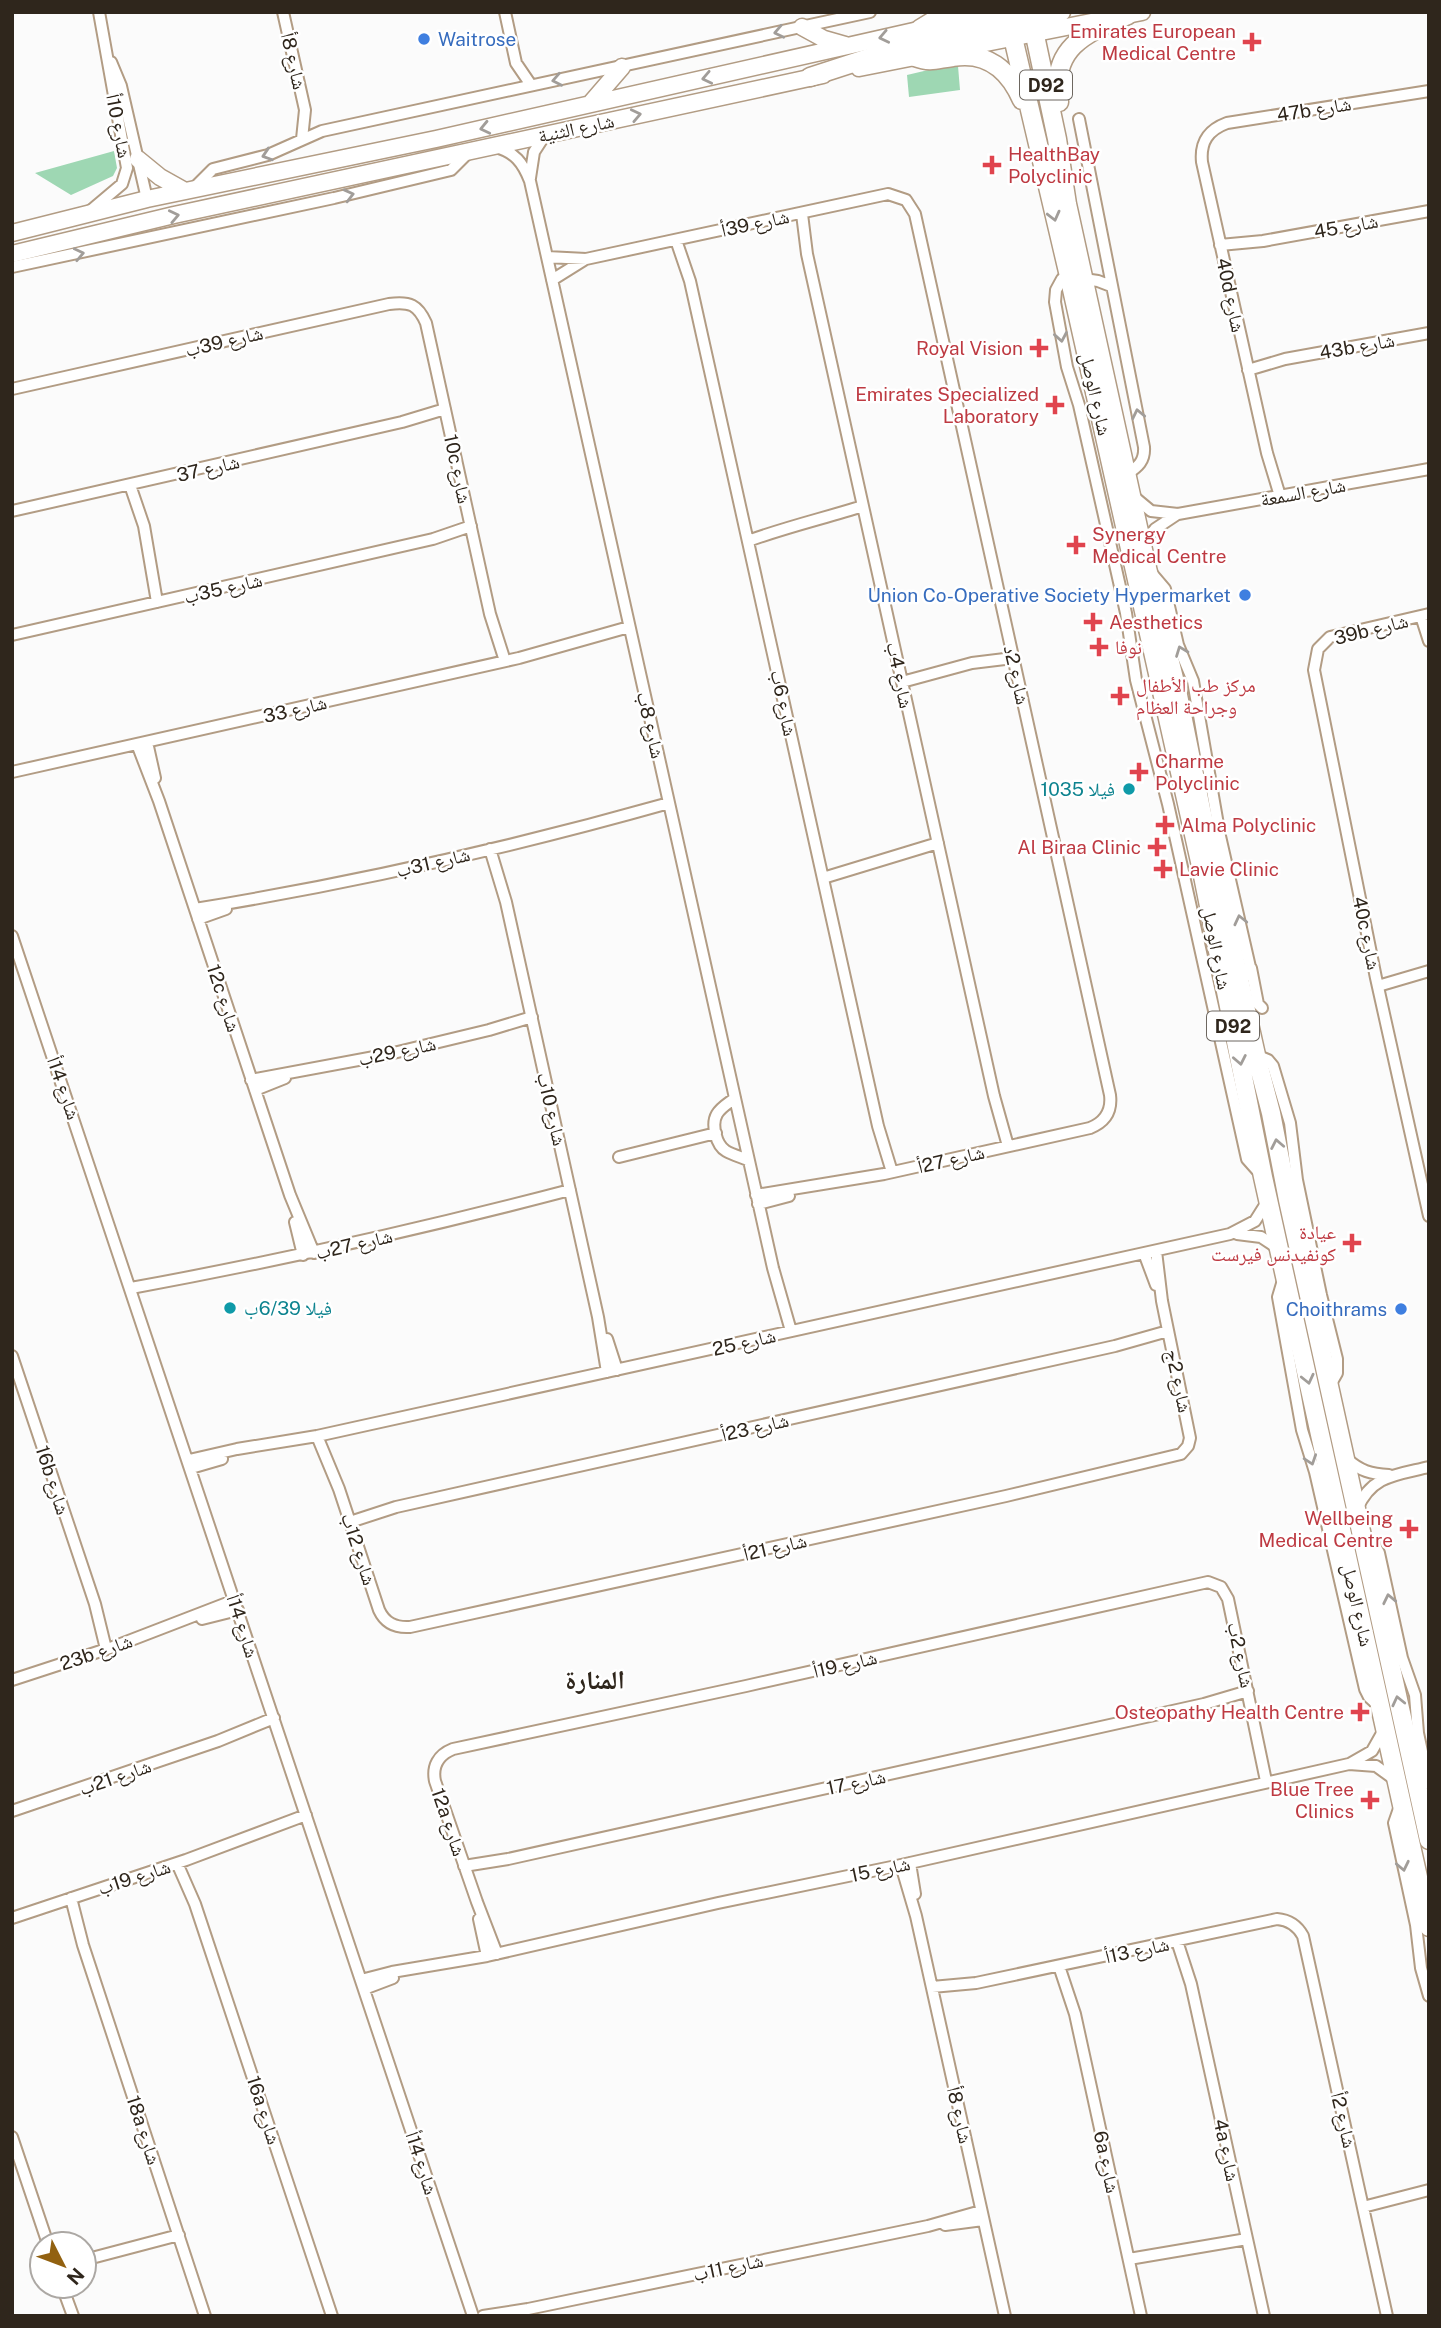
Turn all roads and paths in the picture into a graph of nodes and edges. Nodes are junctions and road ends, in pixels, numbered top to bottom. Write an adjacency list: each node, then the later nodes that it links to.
1 (99, 12): 12 (street, شارع 10أ)
2 (283, 12): 21 (street, شارع 8أ)
3 (505, 12): 14 (street)
4 (870, 12): 9 (street)
5 (948, 12): 10 (main road)
6 (1061, 12): 8 (main road)
7 (1135, 14): 8 (main road, شارع الثنية); 29 (main road)
8 (1018, 22): 10 (main road, شارع الثنية); 13 (main road, شارع الثنية); 16 (main road); 23 (main road, شارع الوصل / D92); 29 (main road, شارع الوصل / D92); 37 (main road)
9 (802, 27): 11 (main road); 15 (street, one-way to 15)
10 (920, 29): 11 (main road, شارع الثنية, one-way to 11)
11 (845, 45): 20 (main road, شارع الثنية, one-way to 20)
12 (108, 56): 32 (street, شارع 10أ); 41 (street, شارع 10أ)
13 (915, 57): 16 (main road, شارع الثنية); 23 (main road)
14 (516, 63): 17 (street); 18 (street)
15 (622, 67): 17 (street, one-way to 17); 20 (main road)
16 (810, 77): 25 (main road, شارع الثنية, one-way to 16)
17 (531, 85): 18 (street)
18 (510, 90): 24 (street)
19 (1429, 91): 26 (street, 47b شارع)
20 (590, 104): 28 (main road, شارع الثنية, one-way to 28)
21 (305, 110): 24 (street, شارع 8أ); 27 (street, شارع 8أ)
22 (1079, 120): 52 (street)
23 (1033, 126): 50 (main road, شارع الوصل / D92, one-way to 50)
24 (322, 131): 27 (street)
25 (546, 134): 30 (main road, شارع الثنية); 34 (street, شارع 8ب)
26 (1205, 138): 44 (street, 40d شارع)
27 (302, 139): 35 (street, one-way to 35)
28 (436, 139): 33 (main road); 35 (main road, شارع الثنية)
29 (1057, 139): 37 (main road, شارع الوصل / D92)
30 (493, 147): 31 (main road, شارع الثنية); 34 (street, شارع 8ب)
31 (470, 152): 33 (main road, شارع الثنية); 49 (street, one-way to 31)
32 (138, 159): 35 (main road); 36 (street, شارع 10أ)
33 (390, 169): 45 (main road, شارع الثنية, one-way to 33)
34 (530, 181): 47 (street, شارع 8ب)
35 (188, 191): 36 (main road, شارع الثنية)
36 (147, 199): 41 (main road, شارع الثنية); 45 (main road)
37 (1068, 204): 50 (main road, شارع الوصل / D92)
38 (1429, 211): 44 (street, شارع 45)
39 (797, 214): 40 (street, شارع 39أ); 43 (street, شارع 39أ); 64 (street, شارع 4ب)
40 (915, 214): 76 (street, شارع 2د)
41 (82, 217): 42 (main road, شارع الثنية)
42 (12, 233)
43 (680, 239): 48 (street, شارع 39أ); 67 (street, شارع 6ب)
44 (1222, 250): 55 (street, 40d شارع)
45 (29, 251): 46 (main road, شارع الثنية)
46 (12, 254)
47 (547, 257): 48 (street, شارع 39أ); 51 (street, شارع 8ب)
48 (586, 259): 51 (street, شارع 39أ)
49 (12, 267)
50 (1077, 277): 52 (street); 59 (main road, شارع الوصل / D92); 103 (main road, شارع الوصل / D92, one-way to 103)
51 (552, 280): 72 (street, شارع 8ب)
52 (1111, 286): 59 (street, one-way to 52)
53 (426, 323): 56 (street, شارع 39ب); 57 (street, 10c شارع)
54 (1429, 333): 55 (street, 43b شارع)
55 (1247, 366): 62 (street, 40d شارع)
56 (12, 389)
57 (446, 413): 60 (street, شارع 37); 66 (street, 10c شارع)
58 (1429, 469): 62 (street, شارع السمعة)
59 (1127, 474): 61 (main road, شارع الوصل / D92)
60 (135, 484): 63 (street, شارع 37); 70 (street)
61 (1132, 494): 65 (street, شارع السمعة); 68 (main road, شارع الوصل / D92)
62 (1275, 497): 65 (street, شارع السمعة)
63 (12, 511)
64 (864, 511): 67 (street); 78 (street, شارع 4ب)
65 (1178, 514): 68 (street, شارع السمعة)
66 (472, 530): 70 (street, شارع 35ب); 77 (street, 10c شارع)
67 (747, 537): 84 (street, شارع 6ب)
68 (1143, 544): 69 (main road, شارع الوصل / D92)
69 (1147, 568): 87 (street, one-way to 69); 90 (main road, شارع الوصل / D92)
70 (161, 601): 73 (street, شارع 35ب)
71 (1425, 615): 74 (street); 75 (street, 39b شارع)
72 (631, 632): 77 (street, شارع 33); 81 (street, شارع 8ب)
73 (12, 635)
74 (1429, 641)
75 (1318, 649): 89 (street, 40c شارع)
76 (1012, 654): 78 (street); 95 (street, شارع 2د)
77 (501, 662): 79 (street, شارع 33)
78 (901, 678): 82 (street, شارع 4ب)
79 (142, 743): 80 (street, شارع 33); 85 (street, 12c شارع)
80 (12, 772)
81 (670, 807): 83 (street, شارع 31ب); 94 (street, شارع 8ب)
82 (939, 847): 84 (street); 97 (street, شارع 4ب)
83 (494, 848): 85 (street, شارع 31ب); 92 (street, شارع 10ب)
84 (822, 874): 100 (street, شارع 6ب)
85 (196, 914): 93 (street, 12c شارع)
86 (12, 936): 109 (street, شارع 14أ)
87 (1250, 967): 90 (street); 91 (street)
88 (1425, 972): 89 (street)
89 (1377, 982): 104 (street, 40c شارع)
90 (1240, 984): 116 (main road, شارع الوصل / D92, one-way to 90)
91 (1262, 1008)
92 (533, 1021): 93 (street, شارع 29ب); 101 (street, شارع 10ب)
93 (253, 1085): 108 (street, 12c شارع)
94 (735, 1098): 96 (street); 99 (street, شارع 8ب)
95 (1090, 1128): 97 (street, شارع 27أ)
96 (716, 1133): 98 (street); 99 (street)
97 (1004, 1147): 100 (street, شارع 27أ)
98 (619, 1157)
99 (748, 1160): 102 (street, شارع 8ب)
100 (888, 1173): 102 (street, شارع 27أ)
101 (571, 1194): 108 (street, شارع 27ب); 113 (street, شارع 10ب)
102 (757, 1200): 110 (street, شارع 8ب)
103 (1269, 1200): 105 (street, شارع 25); 106 (main road, شارع الوصل / D92)
104 (1429, 1216)
105 (1230, 1234): 106 (street, شارع 25); 107 (street, شارع 25)
106 (1280, 1250): 130 (main road, شارع الوصل / D92, one-way to 130)
107 (1150, 1252): 110 (street, شارع 25); 111 (street, شارع 2ج)
108 (309, 1254): 109 (street, شارع 27ب)
109 (133, 1292): 117 (street, شارع 14أ)
110 (787, 1332): 113 (street, شارع 25)
111 (1169, 1334): 115 (street, شارع 2ج); 121 (street, شارع 23أ)
112 (12, 1356): 126 (street, 16b شارع)
113 (612, 1371): 114 (street, شارع 25)
114 (322, 1435): 117 (street, شارع 25); 121 (street, شارع 12ب)
115 (1176, 1456): 125 (street, شارع 21أ)
116 (1344, 1456): 119 (street); 120 (main road, شارع الوصل / D92)
117 (190, 1464): 124 (street, شارع 14أ)
118 (1429, 1467): 119 (street)
119 (1395, 1475): 120 (street)
120 (1356, 1510): 122 (main road, شارع الوصل / D92)
121 (348, 1518): 125 (street, شارع 12ب)
122 (1361, 1534): 135 (street, one-way to 122); 139 (main road, شارع الوصل / D92, one-way to 122)
123 (1228, 1599): 128 (street, شارع 2ب); 131 (street, شارع 19أ)
124 (236, 1605): 126 (street, 23b شارع); 129 (street, شارع 14أ)
125 (379, 1610)
126 (110, 1648): 127 (street, 23b شارع)
127 (12, 1680)
128 (1249, 1695): 133 (street, شارع 2ب); 142 (street, شارع 17)
129 (276, 1722): 137 (street, شارع 21ب); 138 (street, شارع 14أ)
130 (1385, 1727): 132 (street, شارع 15); 134 (main road, شارع الوصل / D92)
131 (453, 1749): 142 (street, 12a شارع)
132 (1349, 1764): 133 (street, شارع 15); 134 (street, شارع 15)
133 (1270, 1780): 141 (street, شارع 15)
134 (1397, 1782): 136 (main road, شارع الوصل / D92)
135 (1429, 1784)
136 (1402, 1801): 146 (main road, شارع الوصل / D92); 152 (street, one-way to 152)
137 (12, 1811)
138 (307, 1819): 140 (street, شارع 19ب); 150 (street, شارع 14أ)
139 (1429, 1840)
140 (181, 1861): 143 (street, شارع 19ب); 164 (street, 16a شارع)
141 (905, 1864): 148 (street, شارع 15); 151 (street, شارع 8أ)
142 (466, 1870): 148 (street, 12a شارع)
143 (67, 1899): 144 (street, شارع 19ب); 158 (street, 18a شارع)
144 (12, 1918)
145 (1296, 1926): 147 (street, شارع 13أ); 155 (street, شارع 2أ)
146 (1429, 1927)
147 (1182, 1940): 149 (street, شارع 13أ); 159 (street, 4a شارع)
148 (492, 1955): 150 (street, شارع 15)
149 (1063, 1965): 151 (street, شارع 13أ); 161 (street, 6a شارع)
150 (363, 1985): 165 (street, شارع 14أ)
151 (933, 1992): 156 (street, شارع 8أ)
152 (1429, 1996)
153 (12, 2137): 157 (street)
154 (1429, 2190): 155 (street)
155 (1363, 2207): 171 (street, شارع 2أ)
156 (982, 2216): 162 (street, شارع 11ب); 168 (street, شارع 8أ)
157 (43, 2230)
158 (177, 2231): 160 (street); 163 (street, 18a شارع)
159 (1246, 2235): 161 (street); 170 (street, 4a شارع)
160 (100, 2256)
161 (1130, 2263): 169 (street, 6a شارع)
162 (528, 2309): 166 (street, شارع 11ب); 167 (street, شارع 11ب)
163 (205, 2316)
164 (332, 2316)
165 (473, 2316)
166 (483, 2316)
167 (512, 2316)
168 (1005, 2316)
169 (1142, 2316)
170 (1264, 2316)
171 (1387, 2316)

